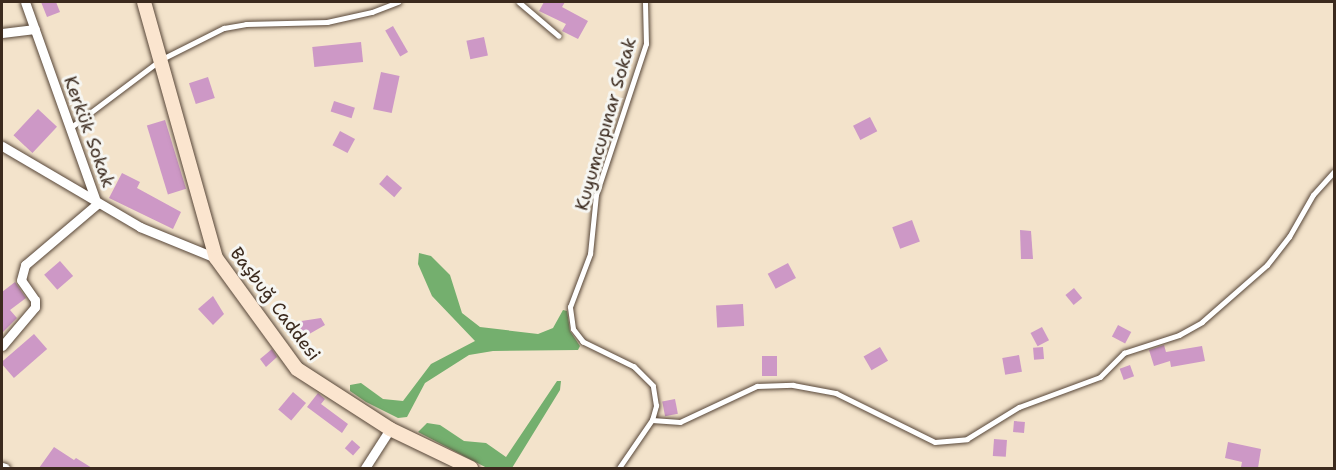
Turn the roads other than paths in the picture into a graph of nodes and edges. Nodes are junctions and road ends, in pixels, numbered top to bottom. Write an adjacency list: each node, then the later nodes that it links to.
1 (25, 2): 6 (street, Kerkük Sokak)
2 (144, 2): 9 (street, Başbuğ Caddesi)
3 (398, 2): 9 (lane)
4 (519, 2): 8 (lane)
5 (645, 2): 16 (lane, Kuyumcupınar Sokak)
6 (35, 29): 7 (street); 10 (street, Kerkük Sokak)
7 (2, 33)
8 (559, 36)
9 (162, 59): 10 (lane); 14 (street, Başbuğ Caddesi)
10 (70, 128): 13 (street, Kerkük Sokak)
11 (2, 146): 13 (street)
12 (1335, 172): 16 (lane)
13 (97, 204): 14 (street); 15 (street, Kerkük Sokak)
14 (216, 258): 17 (street, Başbuğ Caddesi)
15 (2, 346)
16 (652, 420): 20 (lane)
17 (390, 429): 18 (street); 19 (street, Başbuğ Caddesi)
18 (365, 468)
19 (471, 468)
20 (619, 468)

